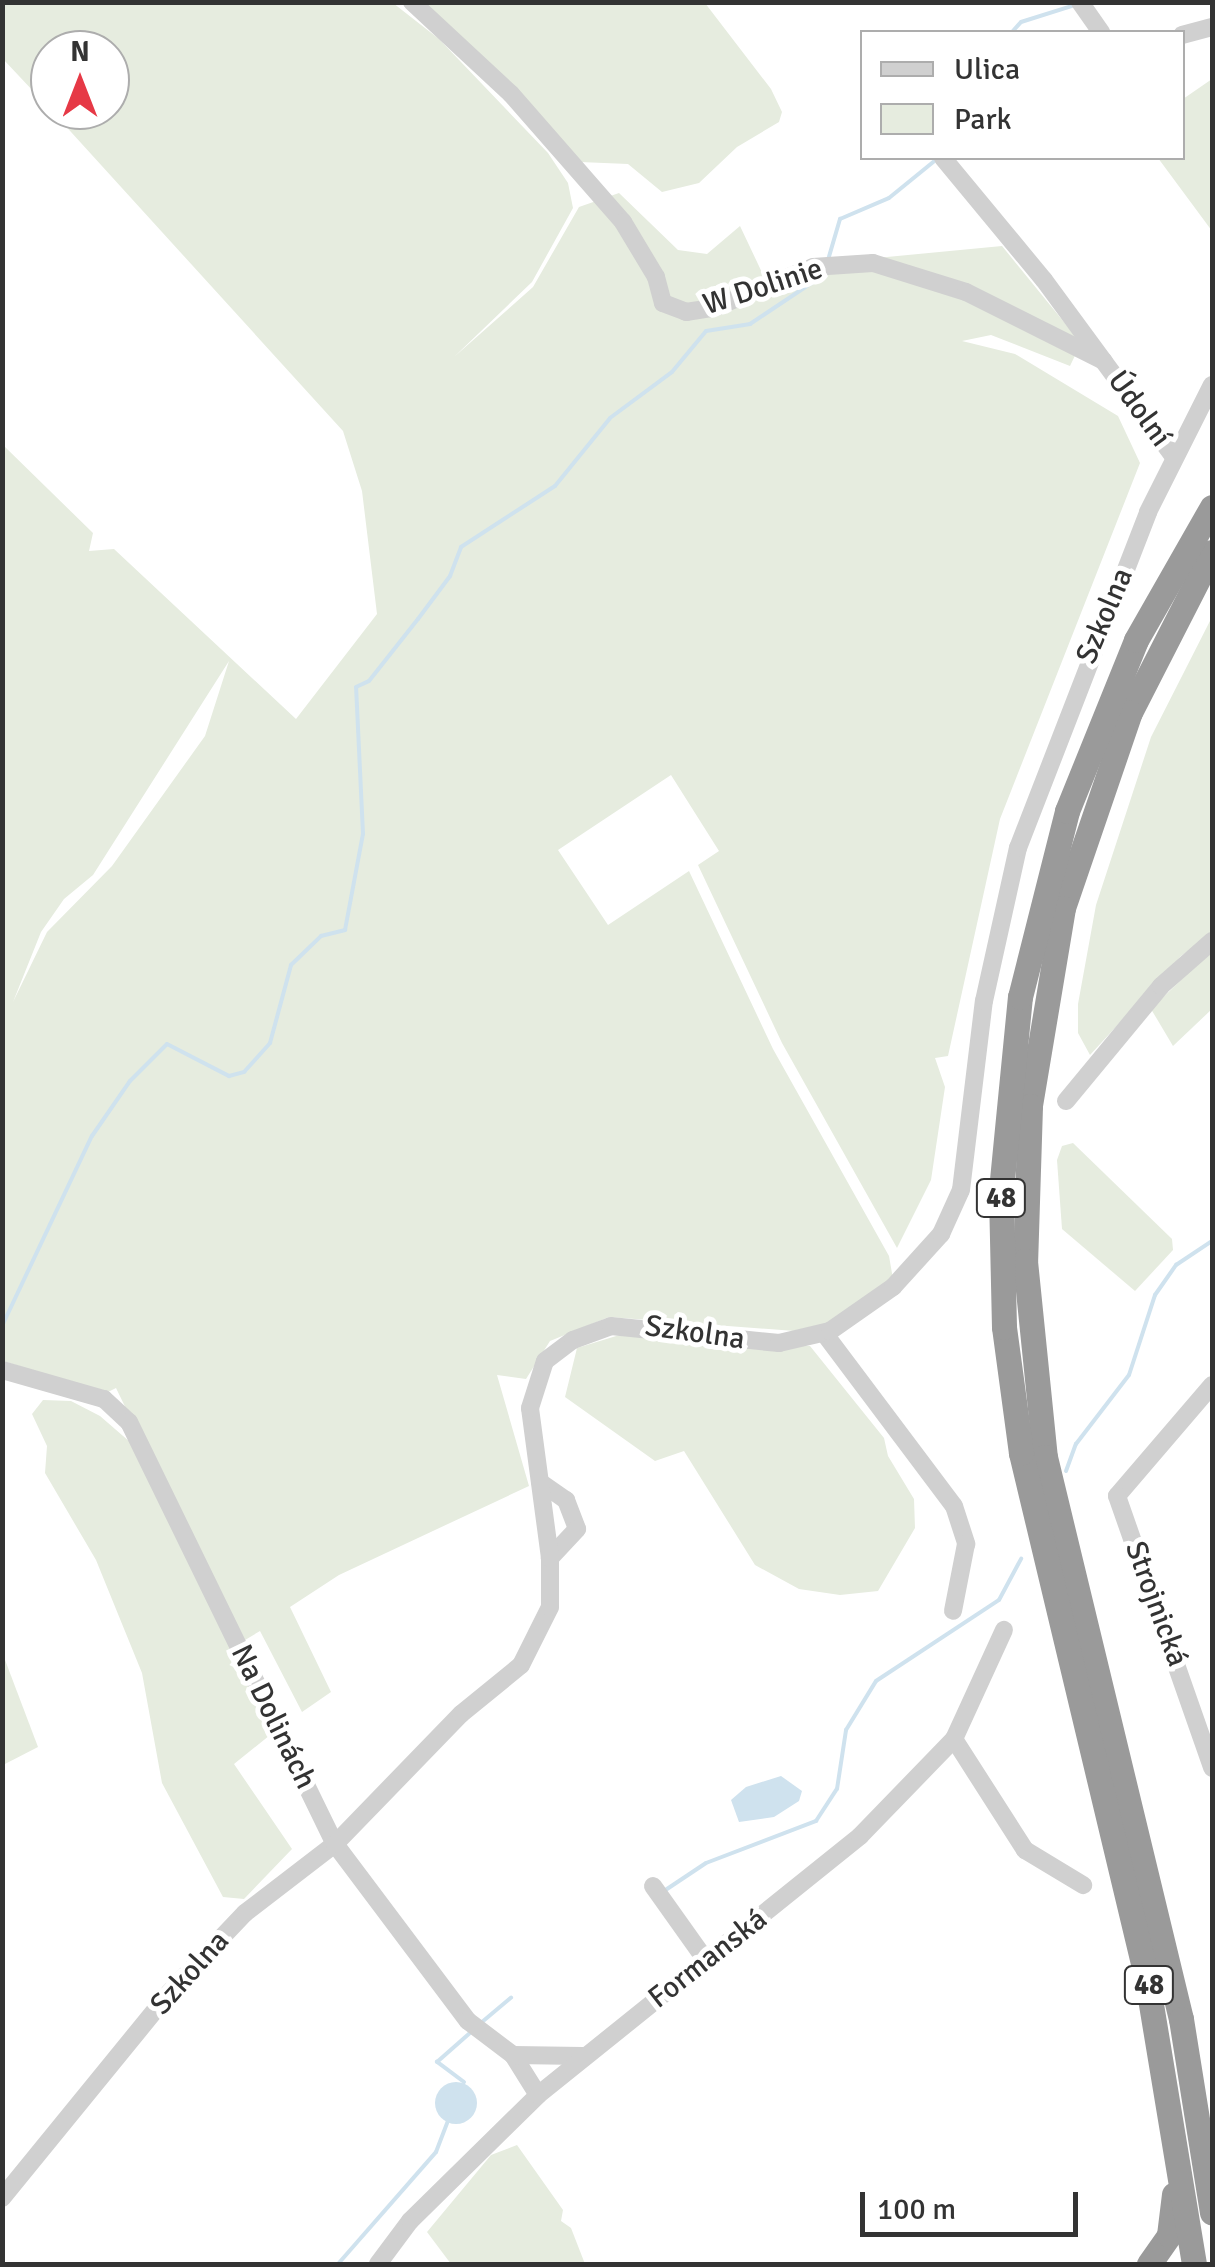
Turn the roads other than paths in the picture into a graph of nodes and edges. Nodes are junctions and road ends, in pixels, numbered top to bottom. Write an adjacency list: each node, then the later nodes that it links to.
1 (412, 2): 7 (street, W Dolinie)
2 (1080, 2): 4 (street)
3 (1212, 27): 5 (street)
4 (1100, 30)
5 (1185, 34)
6 (946, 160): 7 (street)
7 (1104, 360): 9 (street, Údolní)
8 (1212, 385): 9 (street, Szkolna)
9 (1174, 457): 14 (street, Szkolna)
10 (1212, 507): 30 (highway, 48)
11 (1212, 552): 31 (highway, 48)
12 (1212, 941): 13 (street)
13 (1066, 1101)
14 (824, 1333): 17 (street, Szkolna); 19 (street)
15 (2, 1370): 23 (street, Na Dolinách)
16 (1212, 1385): 22 (street, Strojnická)
17 (540, 1482): 18 (street, Szkolna); 18 (street)
18 (550, 1558): 23 (street, Szkolna)
19 (953, 1611)
20 (1004, 1630): 21 (street, Formanská)
21 (954, 1739): 24 (street); 26 (street, Formanská)
22 (1212, 1768)
23 (336, 1844): 27 (street, Na Dolinách); 33 (street, Szkolna)
24 (1083, 1885)
25 (653, 1886): 26 (street)
26 (707, 1962): 28 (street, Formanská)
27 (513, 2055): 28 (street); 29 (street, Na Dolinách)
28 (583, 2056): 29 (street, Formanská)
29 (538, 2095): 35 (street, Formanská)
30 (1173, 2114): 36 (highway); 37 (highway, 48)
31 (1207, 2168): 32 (highway); 34 (highway, 48)
32 (1212, 2194)
33 (2, 2198)
34 (1212, 2213)
35 (378, 2264)
36 (1149, 2264)
37 (1194, 2264)

